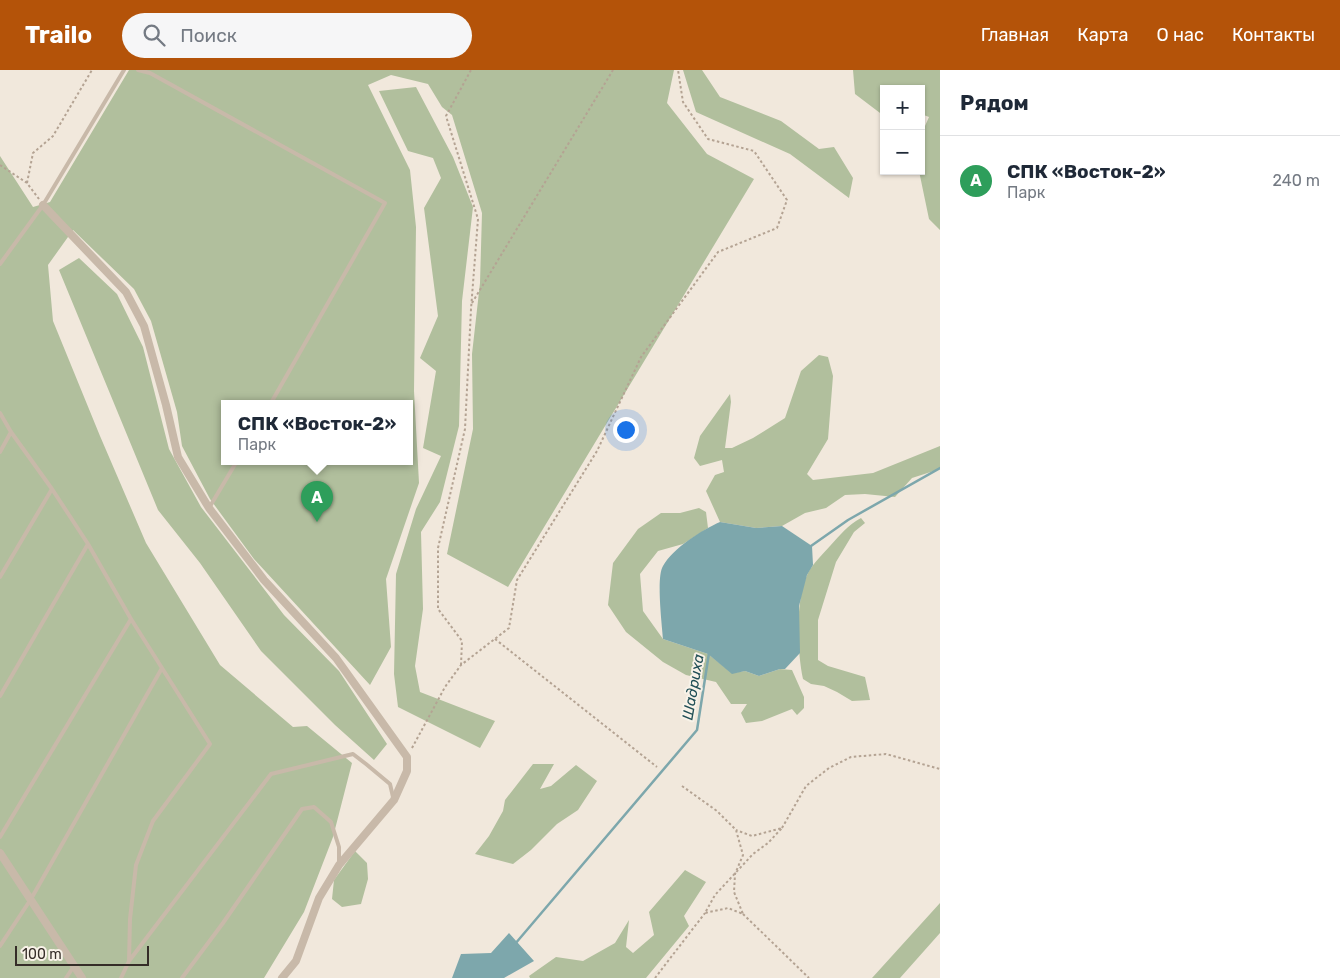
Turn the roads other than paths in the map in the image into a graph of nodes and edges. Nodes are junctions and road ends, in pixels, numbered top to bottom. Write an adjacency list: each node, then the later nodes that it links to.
1 (124, 70): 3 (lane)
2 (138, 70): 5 (lane)
3 (43, 205): 4 (lane); 11 (street)
4 (0, 264)
5 (273, 400)
6 (0, 412): 7 (lane)
7 (11, 432): 8 (lane); 10 (lane)
8 (0, 452)
9 (235, 465): 11 (lane)
10 (52, 489): 12 (lane); 13 (lane)
11 (209, 508): 17 (street)
12 (88, 544): 14 (lane); 16 (lane)
13 (0, 577)
14 (132, 618): 15 (lane); 18 (lane)
15 (162, 668): 21 (lane); 23 (lane)
16 (0, 696)
17 (394, 800): 20 (street); 23 (lane)
18 (0, 836)
19 (0, 853): 21 (street)
20 (340, 865): 28 (lane); 29 (street)
21 (31, 898): 22 (lane); 24 (street)
22 (0, 946)
23 (129, 961): 27 (lane)
24 (74, 966): 25 (lane); 26 (street)
25 (66, 978)
26 (82, 978)
27 (121, 978)
28 (182, 978)
29 (282, 978)

